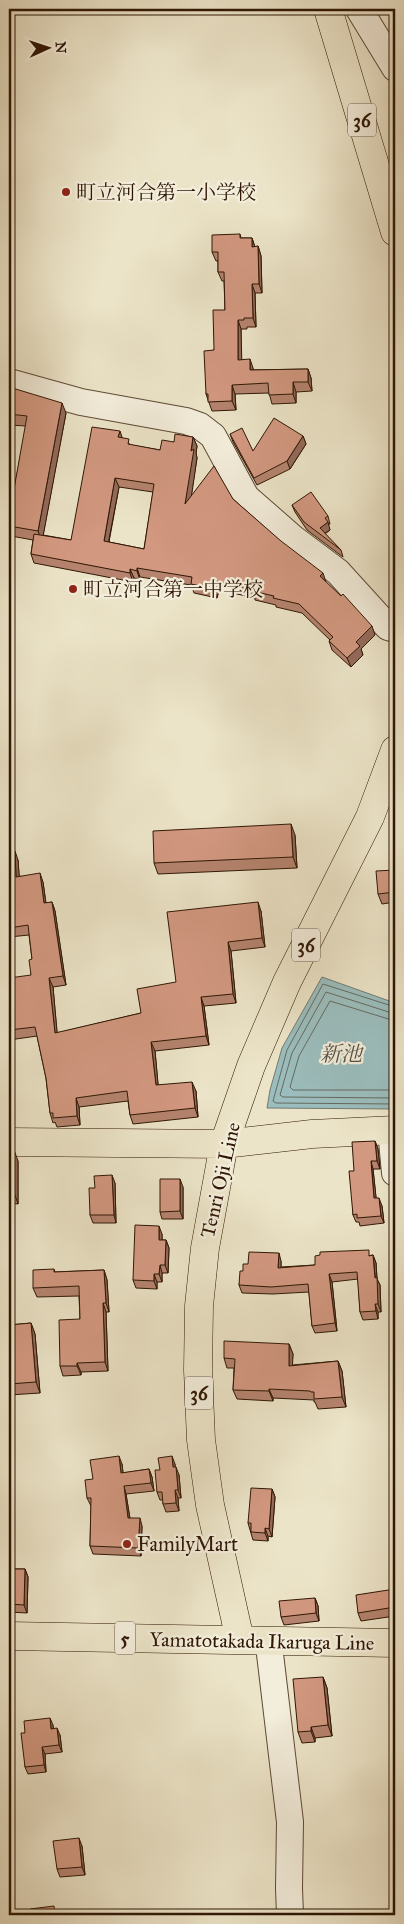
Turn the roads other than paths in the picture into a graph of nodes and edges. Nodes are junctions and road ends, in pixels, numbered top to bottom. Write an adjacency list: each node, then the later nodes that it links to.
1 (328, 9): 4 (main road, 36)
2 (359, 9): 3 (street)
3 (395, 68)
4 (395, 232)
5 (9, 382): 6 (street)
6 (395, 629)
7 (395, 750): 10 (main road, Tenri Oji Line / 36)
8 (393, 1130): 10 (main road); 11 (street)
9 (9, 1142): 10 (main road)
10 (224, 1144): 13 (main road, Tenri Oji Line / 36)
11 (395, 1174)
12 (9, 1636): 13 (main road, Yamatotakada Ikaruga Line / 5)
13 (240, 1640): 14 (main road, Yamatotakada Ikaruga Line / 5)
14 (271, 1641): 15 (main road, Yamatotakada Ikaruga Line / 5); 16 (street)
15 (395, 1643)
16 (290, 1915)

